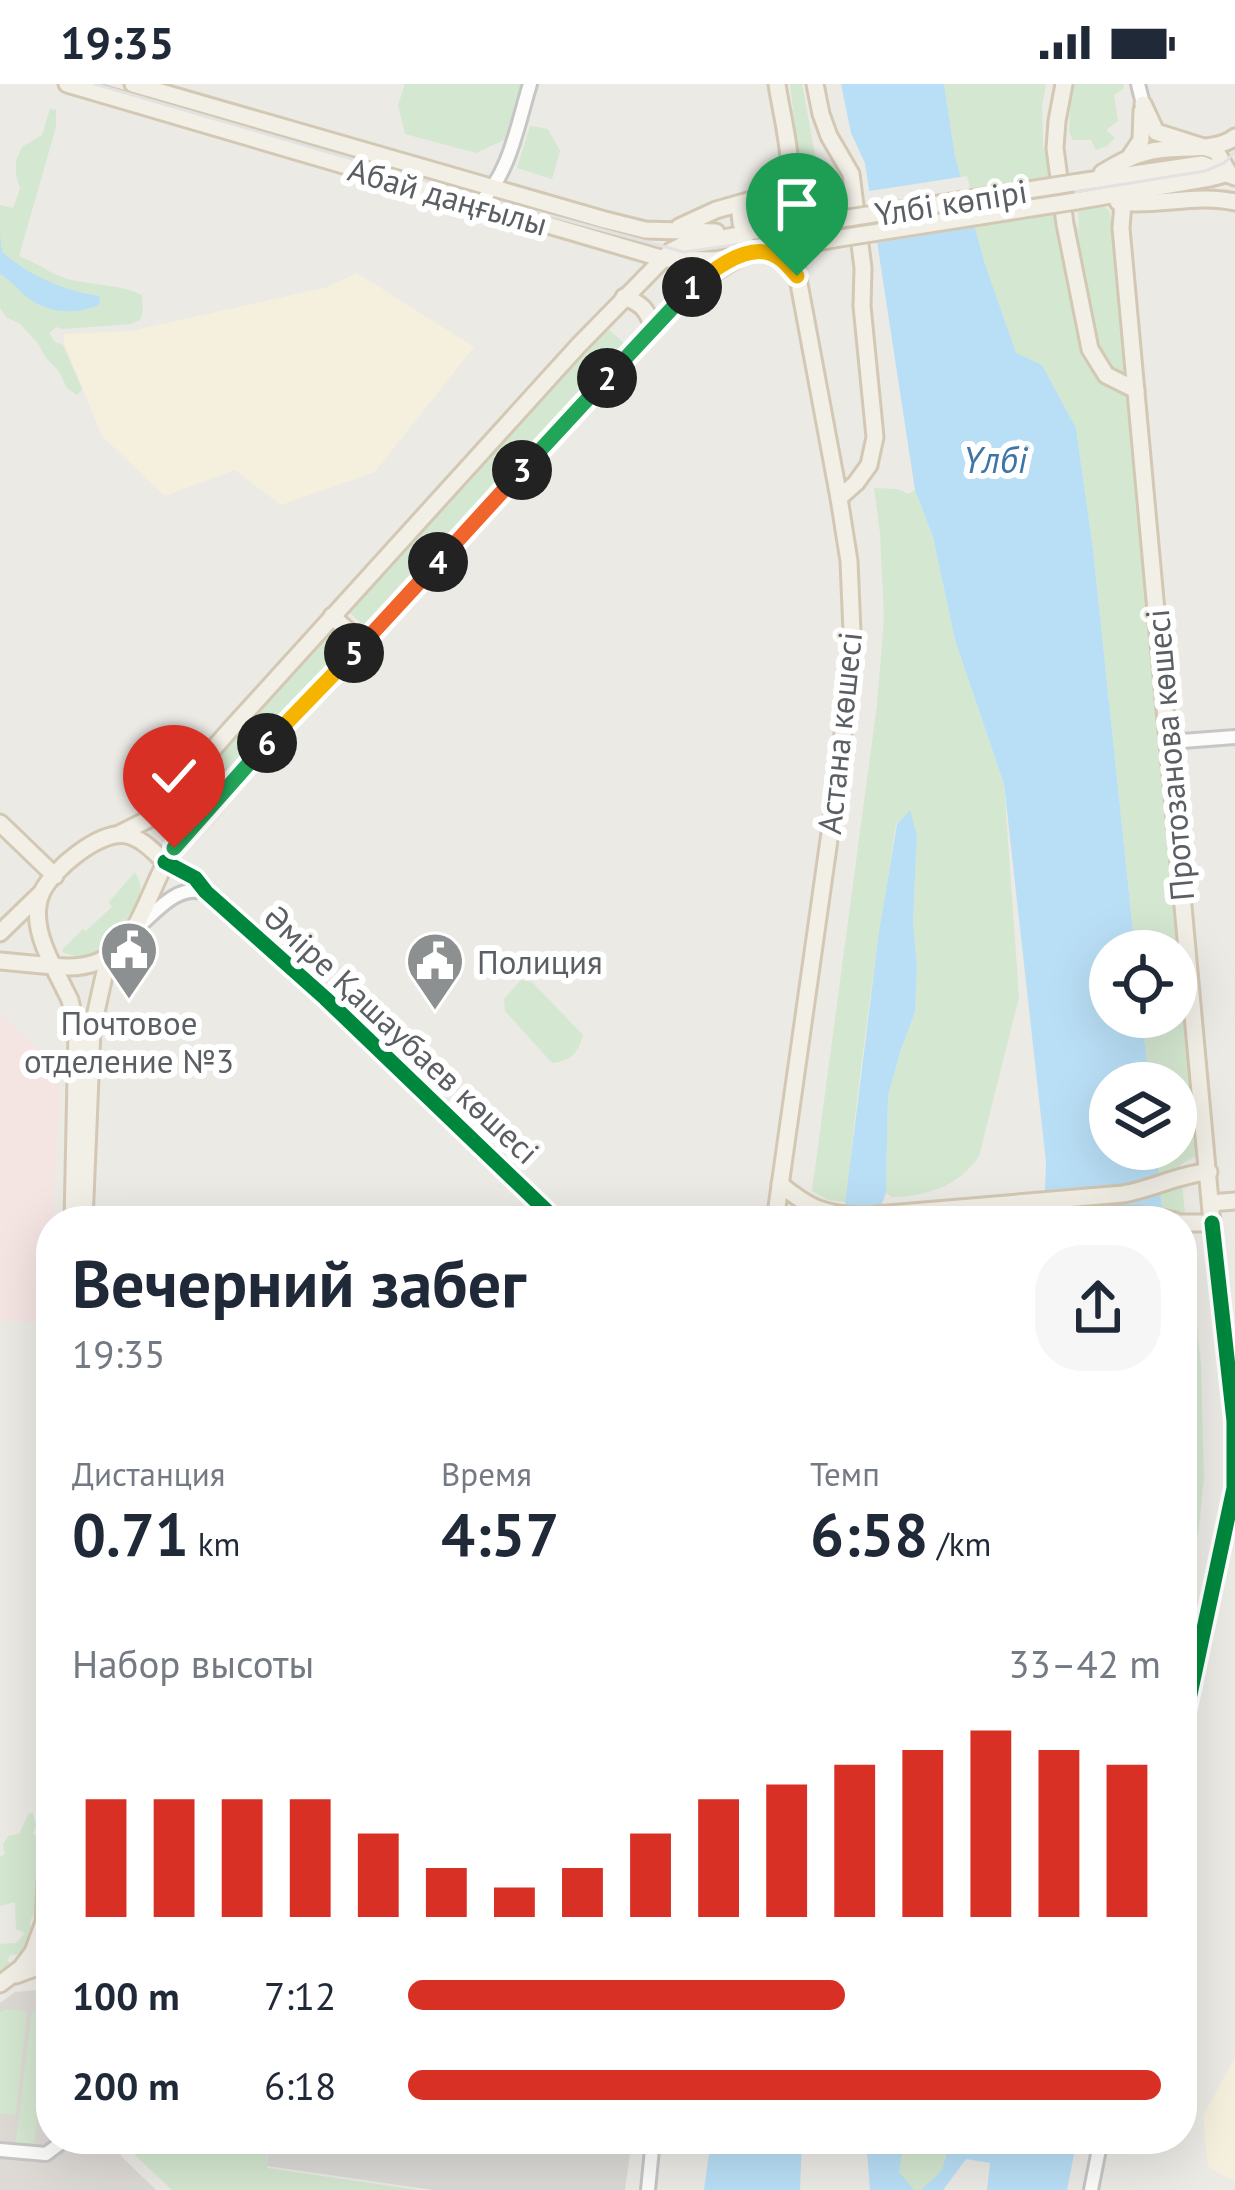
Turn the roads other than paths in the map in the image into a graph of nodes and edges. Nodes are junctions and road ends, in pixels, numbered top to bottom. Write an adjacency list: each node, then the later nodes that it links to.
1 (68, 84): 20 (main road, Абай даңғылы)
2 (134, 84): 14 (main road, Абай даңғылы)
3 (530, 84): 14 (street)
4 (776, 84): 19 (main road)
5 (815, 84): 33 (main road)
6 (1064, 84): 32 (main road)
7 (1138, 84): 8 (street)
8 (1143, 104): 10 (main road); 11 (main road)
9 (1233, 138): 10 (main road); 12 (main road)
10 (1202, 145): 11 (main road); 12 (main road)
11 (1129, 158): 13 (main road)
12 (1230, 168): 13 (main road, Үлбі көпірі); 15 (main road, Үлбі көпірі); 16 (main road)
13 (1081, 181): 21 (main road, Үлбі көпірі, bridge)
14 (496, 188): 20 (street); 22 (main road, Абай даңғылы)
15 (1097, 197): 17 (main road); 24 (main road, Үлбі көпірі, bridge)
16 (1194, 200): 17 (main road); 18 (main road)
17 (1123, 202): 32 (main road, Протозанова көшесі)
18 (1235, 202)
19 (739, 204): 22 (main road); 23 (main road)
20 (478, 205): 28 (main road, Абай даңғылы)
21 (830, 220): 23 (main road, Абай даңғылы)
22 (672, 231): 23 (main road, Абай даңғылы)
23 (747, 234): 28 (main road)
24 (834, 239): 25 (main road, Абай даңғылы)
25 (792, 246): 26 (main road, Абай даңғылы); 29 (main road, Астана көшесі)
26 (764, 251): 27 (main road, Абай даңғылы); 29 (main road)
27 (742, 255): 28 (main road, Абай даңғылы); 31 (main road)
28 (664, 259): 30 (main road)
29 (797, 276): 33 (main road, Астана көшесі)
30 (624, 298): 31 (main road); 34 (main road)
31 (653, 328): 35 (main road)
32 (1136, 390): 37 (main road, Протозанова көшесі)
33 (839, 498): 50 (main road, Астана көшесі)
34 (332, 616): 35 (main road); 39 (main road)
35 (363, 644): 40 (main road)
36 (1235, 736): 37 (street)
37 (1169, 742): 49 (main road, Протозанова көшесі)
38 (0, 824): 41 (main road)
39 (121, 833): 40 (main road); 41 (main road)
40 (165, 862): 43 (street, Әміре Қашаубаев көшесі); 45 (main road)
41 (55, 876): 42 (main road)
42 (42, 892): 44 (main road); 48 (main road)
43 (206, 892): 45 (street); 55 (street, Әміре Қашаубаев көшесі)
44 (0, 933)
45 (128, 935): 46 (main road)
46 (108, 958): 48 (main road); 54 (main road)
47 (0, 961): 48 (main road)
48 (53, 966): 53 (main road)
49 (1209, 1172): 52 (main road, Протозанова көшесі); 58 (main road)
50 (779, 1184): 56 (main road, Астана көшесі); 57 (main road)
51 (1235, 1201): 52 (main road)
52 (1211, 1203): 60 (main road, Протозанова көшесі)
53 (73, 1206)
54 (85, 1206)
55 (541, 1206)
56 (777, 1206)
57 (806, 1206)
58 (983, 1206)
59 (1197, 1223): 60 (main road)
60 (1212, 1223): 61 (street, Протозанова көшесі)
61 (1197, 1662)
62 (36, 1943): 64 (main road)
63 (36, 1968): 64 (main road)
64 (4, 1981)
65 (0, 2150): 66 (street)
66 (36, 2153)
67 (652, 2154): 69 (street)
68 (1098, 2154): 70 (street)
69 (648, 2190)
70 (1091, 2190)

